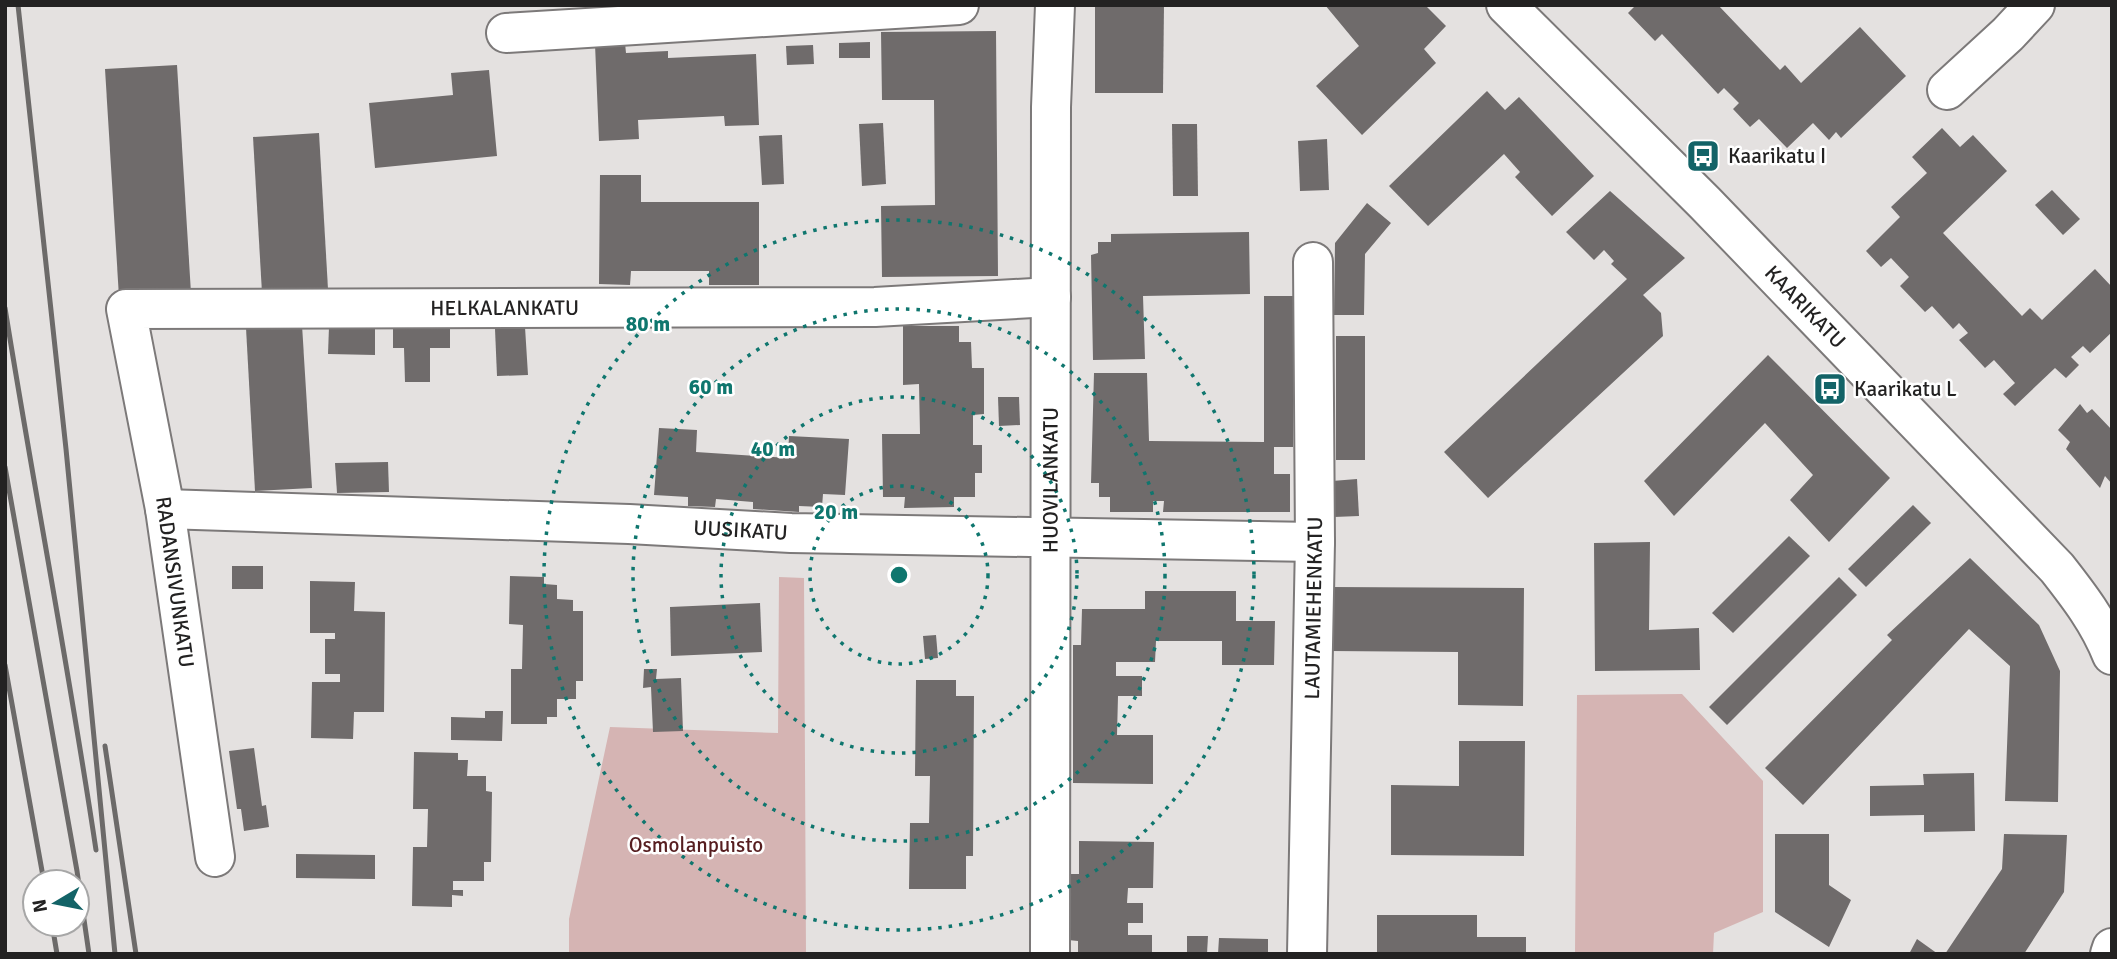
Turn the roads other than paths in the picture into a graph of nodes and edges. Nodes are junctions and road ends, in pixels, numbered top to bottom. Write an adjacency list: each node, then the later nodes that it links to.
1 (959, 5): 5 (street)
2 (1055, 5): 8 (street, HUOVILANKATU)
3 (1506, 5): 13 (street, KAARIKATU)
4 (2035, 5): 6 (street)
5 (506, 33)
6 (1947, 90)
7 (1313, 262): 12 (street, LAUTAMIEHENKATU)
8 (1051, 297): 9 (street, HELKALANKATU); 11 (street, HUOVILANKATU)
9 (126, 309): 10 (street, RADANSIVUNKATU)
10 (165, 509): 11 (street, UUSIKATU); 14 (street, RADANSIVUNKATU)
11 (1050, 538): 12 (street, UUSIKATU); 16 (street, HUOVILANKATU)
12 (1315, 542): 17 (street, LAUTAMIEHENKATU)
13 (2112, 655)
14 (215, 857)
15 (2112, 948): 18 (street)
16 (1050, 954)
17 (1307, 954)
18 (2110, 954)

